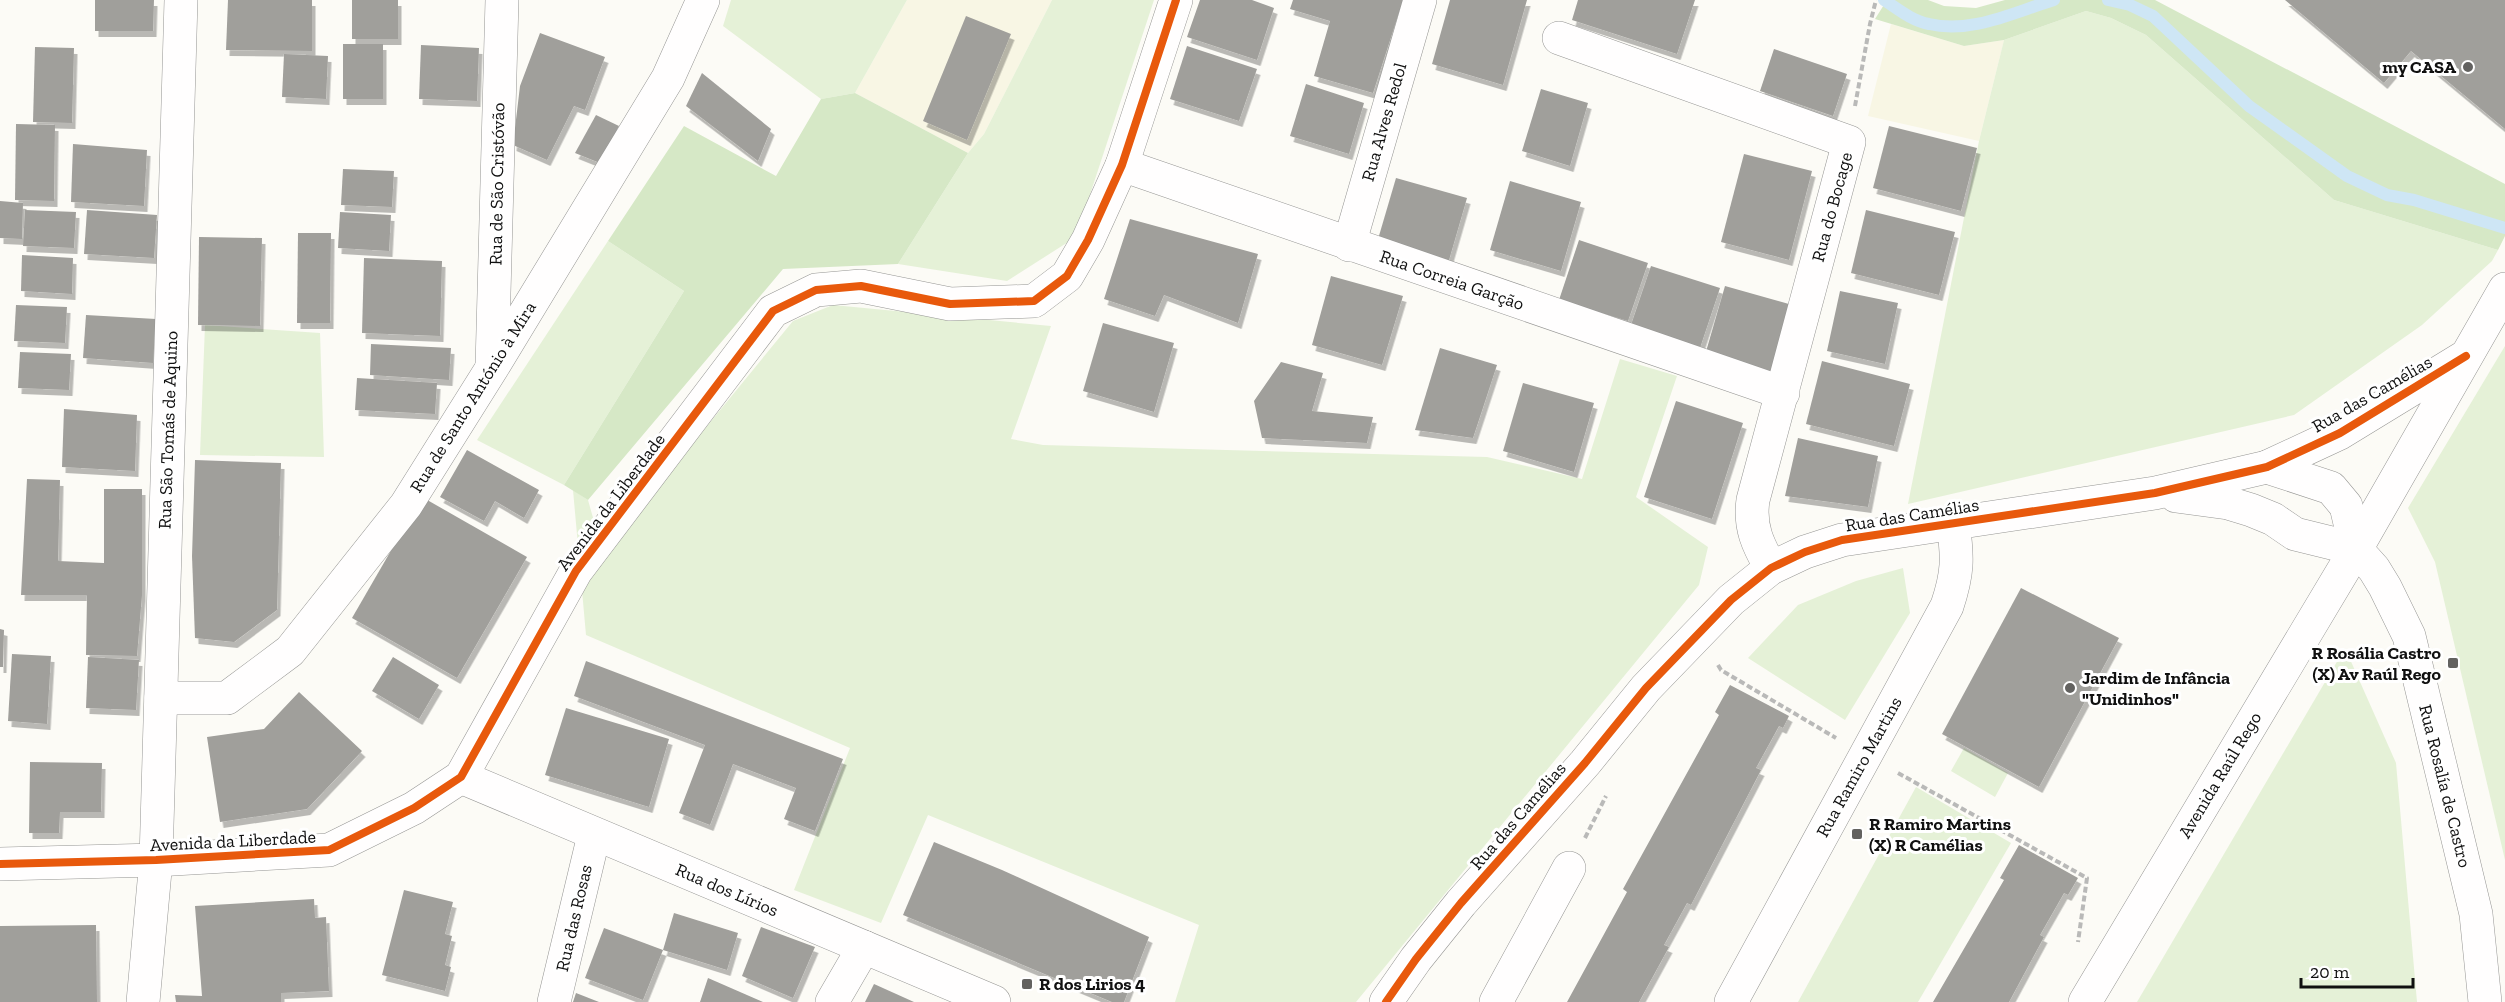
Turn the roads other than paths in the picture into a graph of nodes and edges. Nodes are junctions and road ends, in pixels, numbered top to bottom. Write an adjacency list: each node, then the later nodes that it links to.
1 (181, 0): 19 (street, Rua São Tomás de Aquino)
2 (502, 0): 12 (street, Rua de São Cristóvão)
3 (703, 0): 12 (street, Rua de Santo António à Mira)
4 (1176, 0): 7 (street, Avenida da Liberdade)
5 (1420, 0): 8 (street, Rua Alves Redol)
6 (1559, 38): 13 (street, Rua do Bocage)
7 (1122, 165): 8 (street, Rua Correia Garção); 20 (street, Avenida da Liberdade)
8 (1349, 244): 13 (street, Rua Correia Garção)
9 (2505, 289): 10 (street, Rua das Camélias)
10 (2497, 319): 11 (street, Rua das Camélias)
11 (2466, 356): 14 (street, Rua das Camélias); 17 (street, Avenida Raúl Rego)
12 (492, 368): 19 (street, Rua de Santo António à Mira)
13 (1783, 393): 18 (street, Rua do Bocage)
14 (2267, 467): 15 (street, Rua das Camélias); 17 (street)
15 (2155, 493): 16 (street, Rua das Camélias); 17 (street, Rua das Camélias)
16 (1953, 523): 18 (street, Rua das Camélias); 33 (street, Rua Ramiro Martins)
17 (2356, 549): 26 (street, Avenida Raúl Rego); 34 (street, Rua Rosalía de Castro)
18 (1772, 568): 31 (street, Rua das Camélias)
19 (161, 698): 22 (street, Rua São Tomás de Aquino)
20 (461, 777): 21 (street, Rua dos Lírios); 22 (street, Avenida da Liberdade)
21 (594, 835): 25 (street, Rua dos Lírios); 28 (street, Rua das Rosas)
22 (156, 860): 23 (street, Avenida da Liberdade); 27 (street, Rua São Tomás de Aquino)
23 (0, 864)
24 (1569, 868): 32 (street)
25 (864, 947): 29 (street); 30 (street, Rua dos Lírios)
26 (2093, 989)
27 (143, 1002)
28 (554, 1002)
29 (832, 1002)
30 (994, 1002)
31 (1386, 1002)
32 (1496, 1002)
33 (1731, 1002)
34 (2485, 1002)

